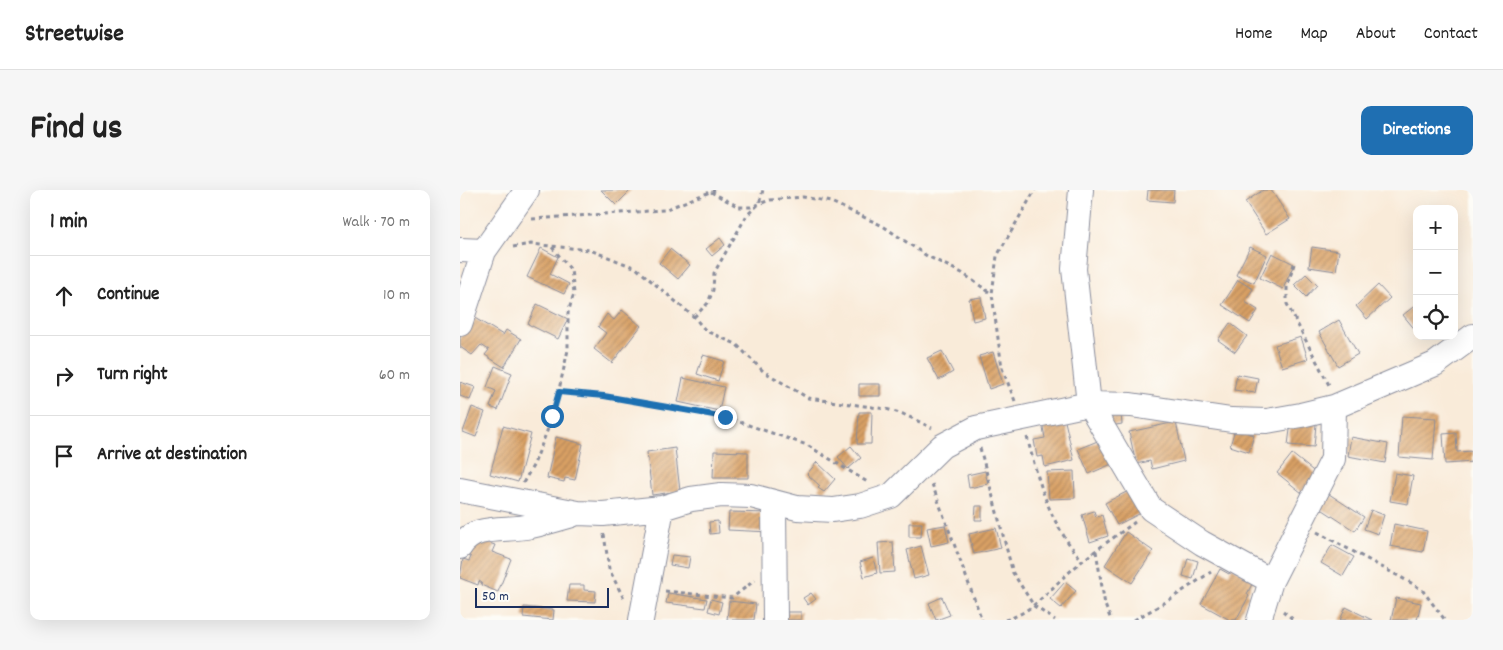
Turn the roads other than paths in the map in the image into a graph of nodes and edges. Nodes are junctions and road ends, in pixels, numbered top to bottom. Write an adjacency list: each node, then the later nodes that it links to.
1 (527, 190): 4 (street)
2 (1081, 190): 7 (street)
3 (460, 250): 4 (street)
4 (484, 251): 5 (street)
5 (460, 324)
6 (1473, 336): 8 (street)
7 (1089, 404): 8 (street); 10 (street); 14 (street)
8 (1334, 407): 14 (street)
9 (460, 490): 12 (street)
10 (774, 503): 11 (street); 16 (street)
11 (662, 508): 12 (street); 15 (street)
12 (578, 513): 13 (street)
13 (460, 547)
14 (1271, 581): 17 (street)
15 (634, 612)
16 (775, 620)
17 (1259, 620)

